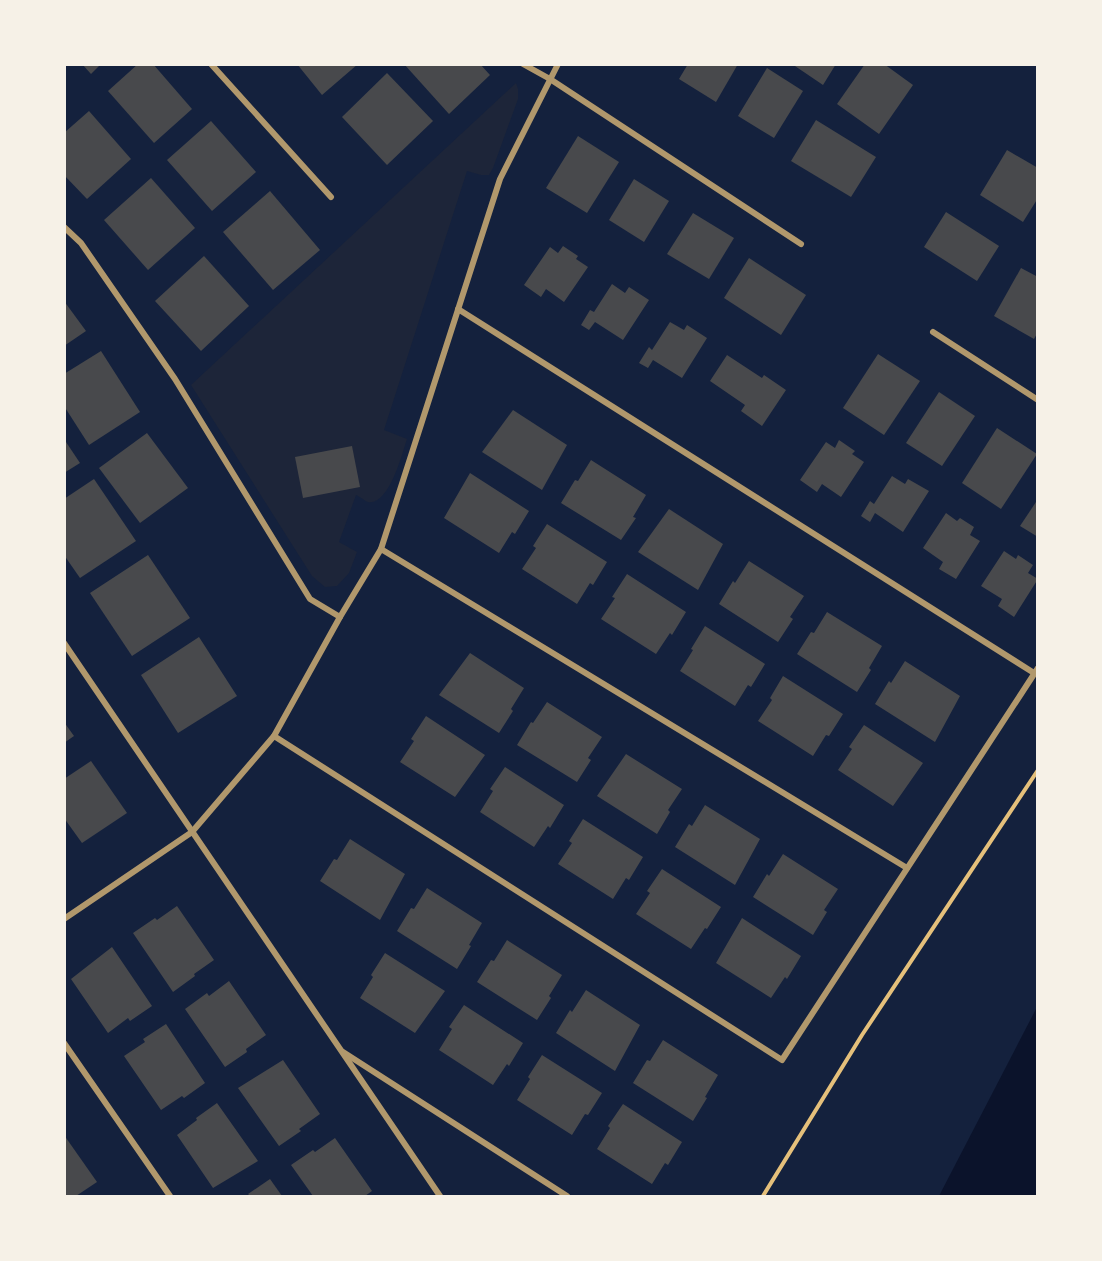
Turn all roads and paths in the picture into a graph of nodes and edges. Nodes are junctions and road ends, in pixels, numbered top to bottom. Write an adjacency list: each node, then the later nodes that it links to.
1 (211, 64): 5 (street)
2 (523, 64): 4 (street)
3 (558, 64): 4 (street)
4 (550, 79): 7 (street); 8 (street)
5 (331, 196)
6 (64, 227): 12 (street)
7 (801, 244)
8 (458, 309): 11 (street); 14 (street)
9 (933, 332): 10 (street)
10 (1038, 400)
11 (381, 549): 12 (street); 18 (street)
12 (340, 617): 15 (street)
13 (64, 643): 17 (street)
14 (1036, 670): 18 (street)
15 (274, 736): 17 (street); 18 (street)
16 (1038, 770): 25 (path)
17 (192, 832): 19 (street); 21 (street)
18 (907, 868)
19 (64, 919)
20 (64, 1043): 22 (street)
21 (340, 1050): 23 (street); 24 (street)
22 (170, 1197)
23 (440, 1197)
24 (567, 1197)
25 (764, 1197)

